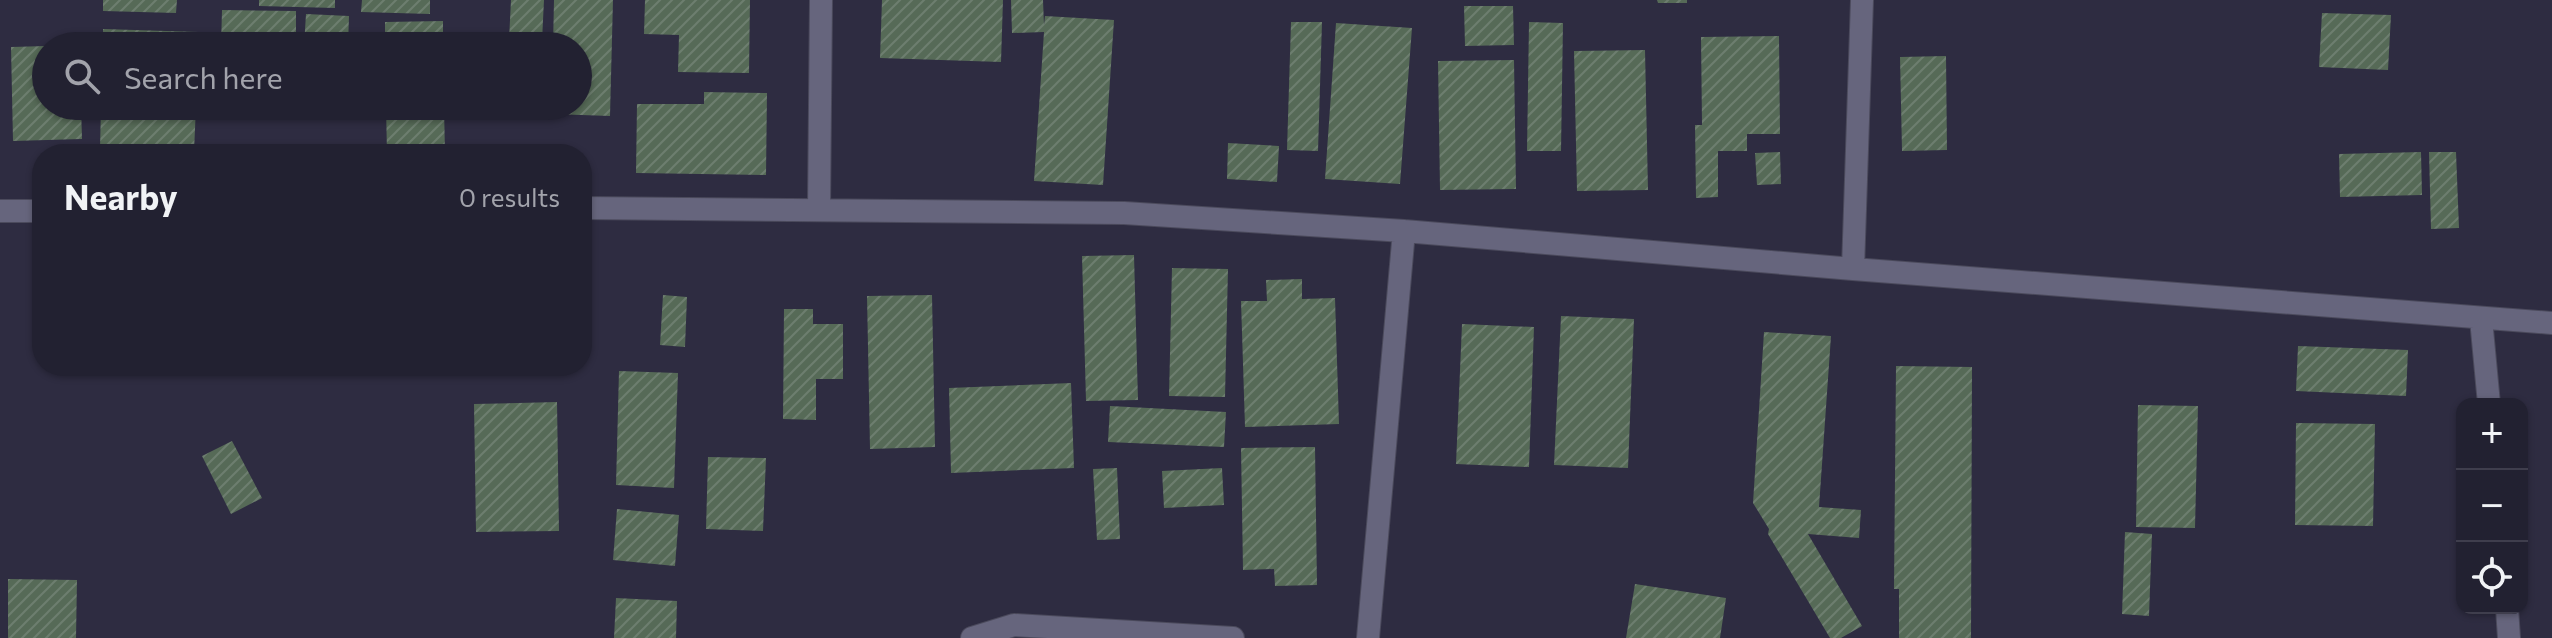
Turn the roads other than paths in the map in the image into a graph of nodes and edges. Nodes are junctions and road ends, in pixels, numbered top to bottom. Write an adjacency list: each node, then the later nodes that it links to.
1 (821, 0): 4 (street)
2 (1862, 0): 8 (street)
3 (592, 208): 4 (street)
4 (819, 210): 7 (street)
5 (0, 211): 6 (street)
6 (32, 211)
7 (1404, 231): 8 (street); 15 (street)
8 (1853, 269): 9 (street)
9 (2481, 319): 10 (street); 11 (street)
10 (2552, 323)
11 (2488, 398)
12 (2507, 614): 16 (street)
13 (972, 638): 14 (street)
14 (1233, 638)
15 (1368, 638)
16 (2509, 638)

